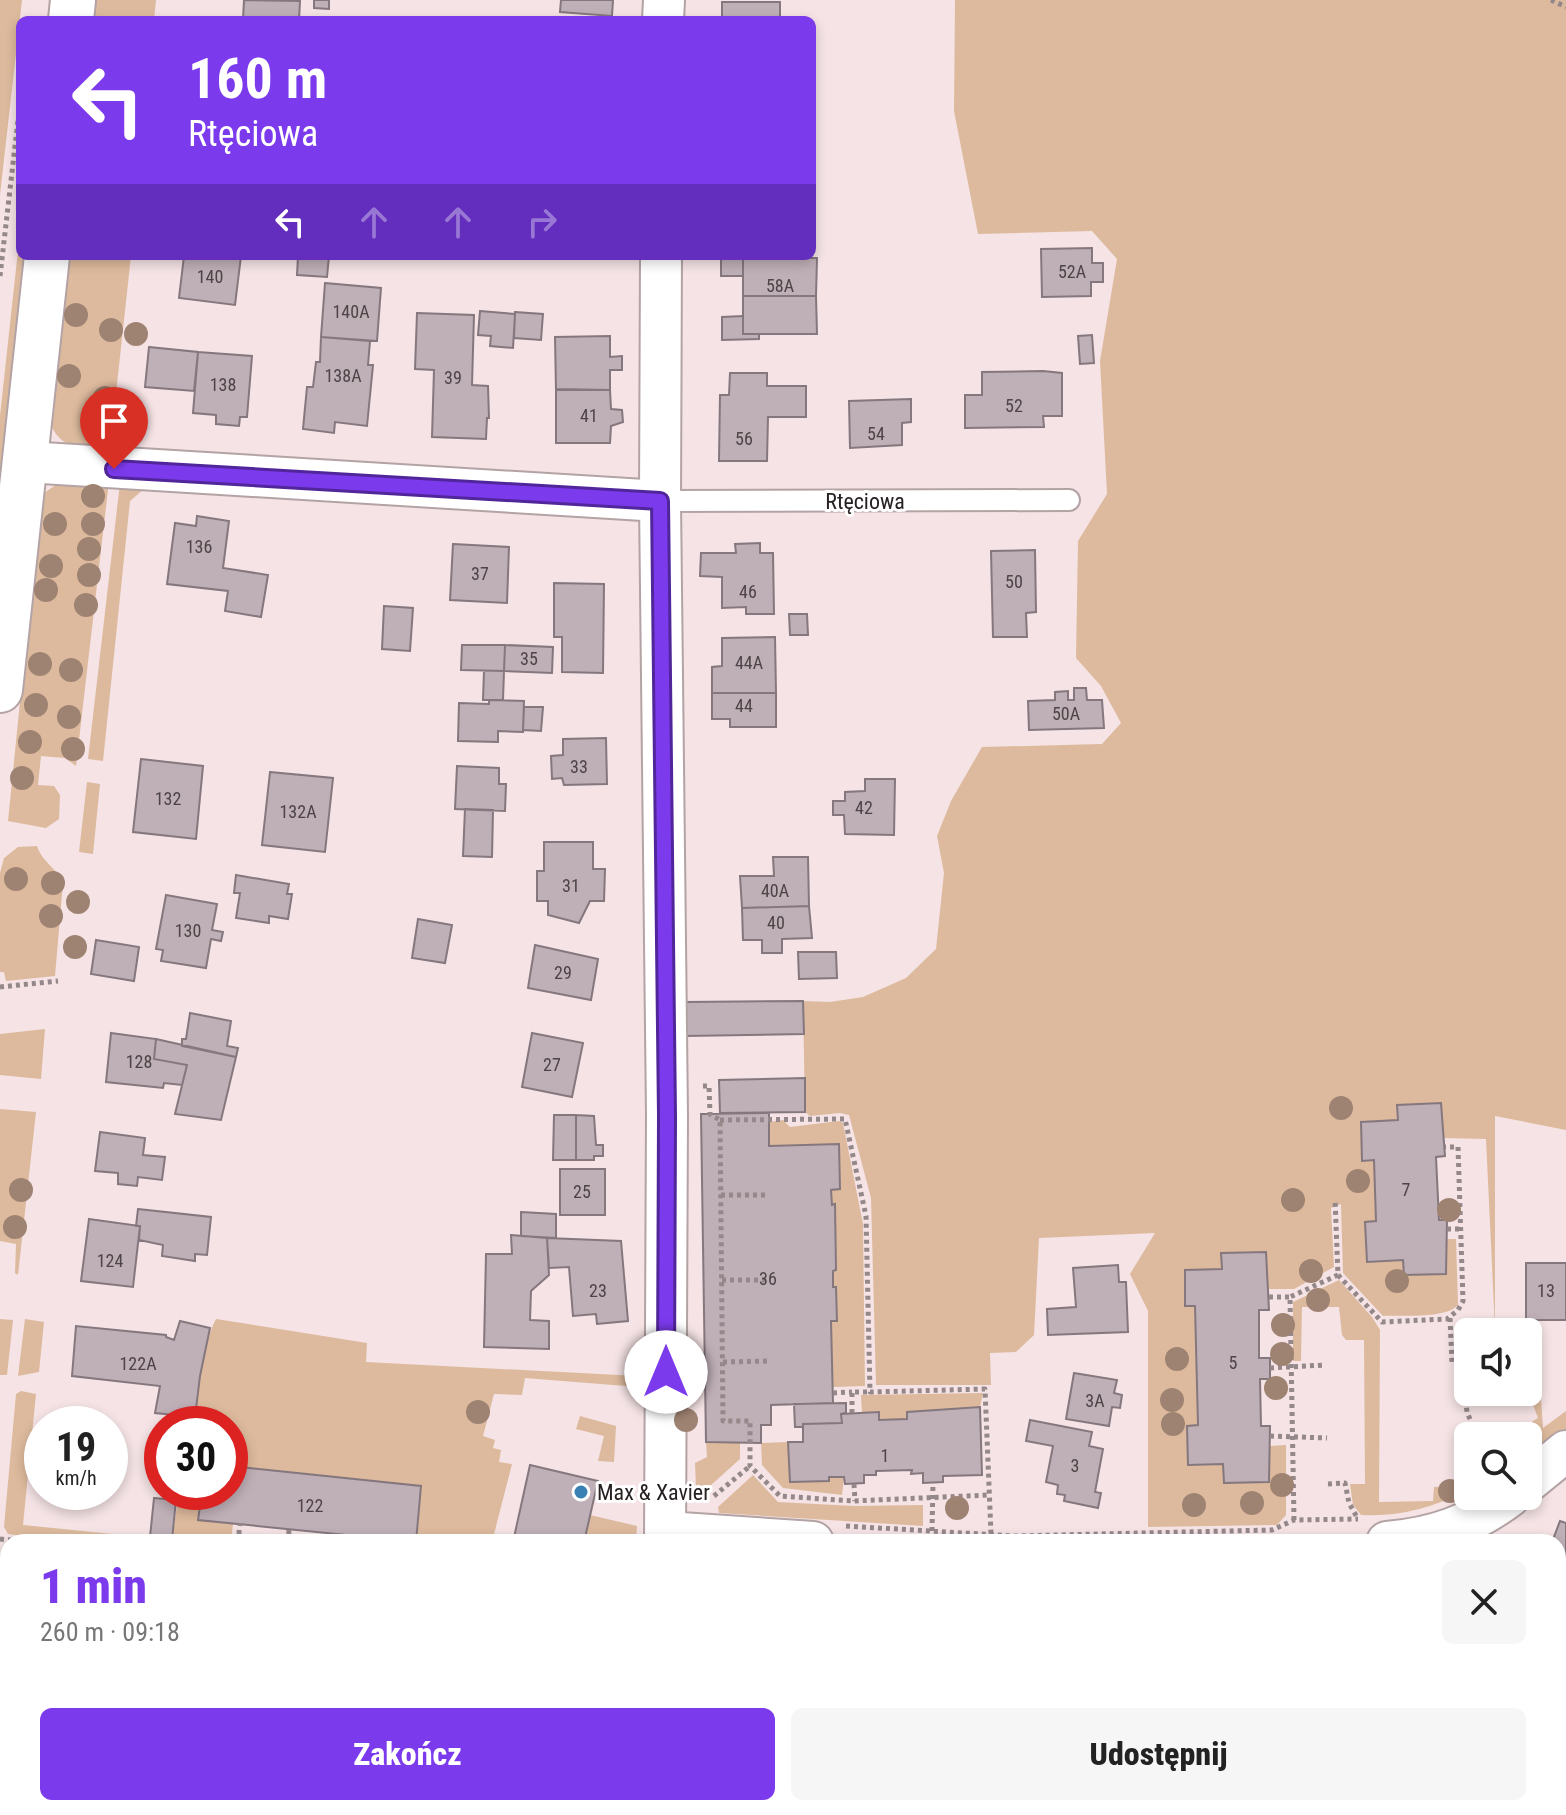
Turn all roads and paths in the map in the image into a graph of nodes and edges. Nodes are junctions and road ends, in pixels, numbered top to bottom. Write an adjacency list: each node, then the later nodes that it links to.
1 (1551, 0): 2 (path)
2 (1566, 7)
3 (16, 149): 6 (path)
4 (47, 260): 7 (street)
5 (661, 260): 9 (street)
6 (0, 276)
7 (26, 462): 9 (street, Rtęciowa); 10 (street)
8 (1069, 500): 9 (lane, Rtęciowa)
9 (660, 501): 58 (street)
10 (0, 690)
11 (58, 981): 12 (path)
12 (0, 987)
13 (710, 1114): 14 (path)
14 (720, 1120): 16 (path); 33 (path)
15 (1445, 1147): 20 (path)
16 (721, 1195): 17 (path); 22 (path)
17 (768, 1195)
18 (1335, 1199): 21 (path)
19 (1447, 1229): 20 (path)
20 (1461, 1229): 26 (path)
21 (1338, 1275): 25 (path); 26 (path)
22 (722, 1280): 23 (path); 28 (path)
23 (767, 1280)
24 (1269, 1297): 25 (path)
25 (1290, 1297): 31 (path)
26 (1450, 1317): 36 (path)
27 (769, 1361): 28 (path)
28 (723, 1362): 41 (path)
29 (1325, 1365): 31 (path)
30 (1270, 1368): 31 (path)
31 (1291, 1368): 37 (path)
32 (852, 1392): 33 (path); 34 (path); 35 (path)
33 (870, 1392): 46 (path)
34 (833, 1393)
35 (852, 1413)
36 (1471, 1422)
37 (1292, 1435): 38 (path); 39 (path); 51 (path)
38 (1270, 1436)
39 (1327, 1438)
40 (1566, 1451): 42 (street)
41 (750, 1466): 48 (path); 49 (path)
42 (1542, 1471)
43 (933, 1483): 47 (path)
44 (854, 1484): 49 (path)
45 (1328, 1484): 53 (path)
46 (989, 1495): 47 (path); 60 (path)
47 (933, 1498): 49 (path); 55 (path)
48 (710, 1499)
49 (855, 1501)
50 (1491, 1510): 62 (street)
51 (1294, 1520): 53 (path); 60 (path)
52 (240, 1524): 56 (path)
53 (1372, 1526): 61 (street)
54 (289, 1530): 57 (path)
55 (932, 1531): 59 (path); 60 (path)
56 (239, 1534)
57 (289, 1534)
58 (666, 1534)
59 (828, 1534)
60 (991, 1534)
61 (1413, 1534)
62 (1439, 1534)

